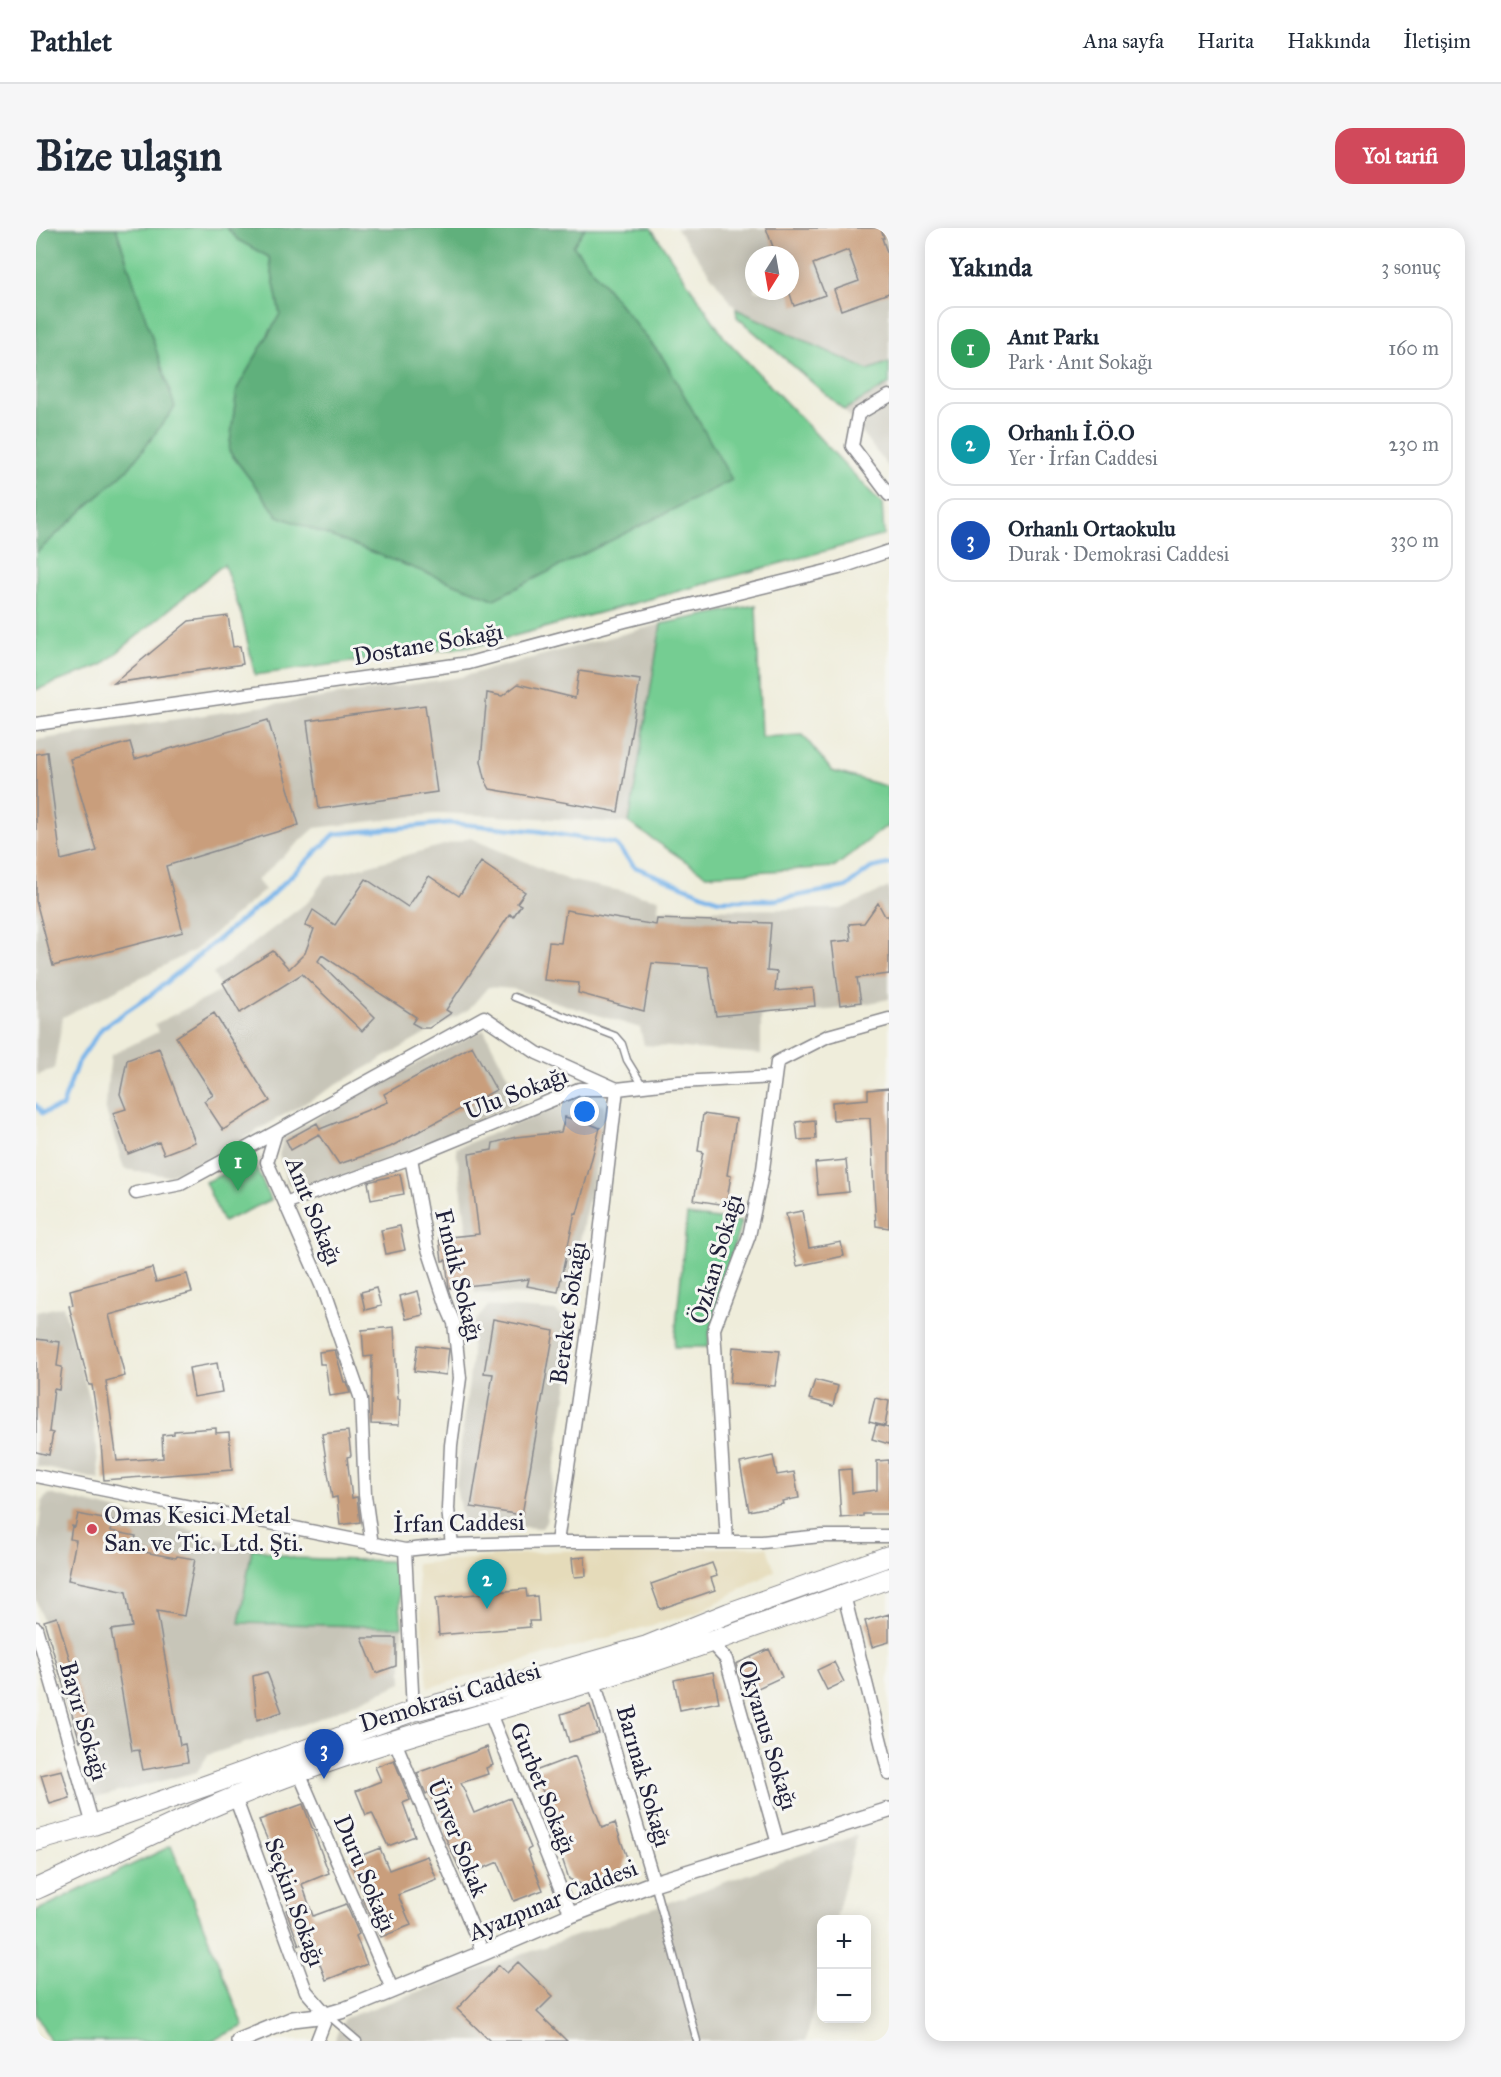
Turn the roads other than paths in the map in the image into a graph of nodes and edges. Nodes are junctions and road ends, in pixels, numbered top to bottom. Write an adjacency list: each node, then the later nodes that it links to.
1 (889, 396): 2 (street)
2 (889, 495)
3 (889, 550): 4 (street, Dostane Sokağı)
4 (36, 724)
5 (514, 997): 8 (lane)
6 (889, 1018): 7 (street, Özkan Sokağı)
7 (774, 1077): 8 (street, Ulu Sokağı); 16 (street, Özkan Sokağı)
8 (644, 1086): 9 (street, Ulu Sokağı)
9 (617, 1089): 10 (street, Anıt Sokağı); 11 (street, Ulu Sokağı); 17 (street, Bereket Sokağı)
10 (276, 1132): 12 (street); 13 (street, Anıt Sokağı)
11 (411, 1158): 13 (street, Ulu Sokağı); 19 (street, Fındık Sokağı)
12 (136, 1193)
13 (285, 1203): 18 (street, Anıt Sokağı)
14 (36, 1476): 18 (street, İrfan Caddesi)
15 (889, 1536): 16 (street, İrfan Caddesi)
16 (726, 1541): 17 (street, İrfan Caddesi)
17 (557, 1542): 19 (street, İrfan Caddesi)
18 (372, 1545): 20 (street, İrfan Caddesi)
19 (452, 1545): 20 (street, İrfan Caddesi)
20 (405, 1551): 27 (street)
21 (889, 1556): 27 (main road, Demokrasi Caddesi)
22 (889, 1578): 23 (main road, Demokrasi Caddesi)
23 (844, 1595): 25 (main road, Demokrasi Caddesi); 31 (street)
24 (36, 1628): 34 (street, Bayır Sokağı)
25 (711, 1643): 26 (main road, Demokrasi Caddesi); 36 (street, Okyanus Sokağı)
26 (594, 1681): 28 (main road, Demokrasi Caddesi); 37 (street, Barınak Sokağı)
27 (413, 1711): 34 (main road, Demokrasi Caddesi)
28 (489, 1711): 29 (main road, Demokrasi Caddesi); 39 (street, Gurbet Sokağı)
29 (394, 1739): 30 (main road, Demokrasi Caddesi); 40 (street, Ünver Sokak)
30 (299, 1773): 32 (main road, Demokrasi Caddesi); 41 (street, Duru Sokağı)
31 (889, 1774)
32 (235, 1797): 38 (main road, Demokrasi Caddesi); 42 (street, Seçkin Sokağı)
33 (889, 1810): 36 (street, Ayazpınar Caddesi)
34 (93, 1825): 35 (main road, Demokrasi Caddesi)
35 (36, 1841)
36 (778, 1844): 37 (street, Ayazpınar Caddesi)
37 (654, 1883): 39 (street, Ayazpınar Caddesi); 46 (lane)
38 (36, 1889)
39 (571, 1914): 40 (street, Ayazpınar Caddesi)
40 (483, 1953): 41 (street, Ayazpınar Caddesi)
41 (392, 1989): 42 (street, Ayazpınar Caddesi)
42 (327, 2014): 43 (street, Ayazpınar Caddesi); 44 (street); 45 (lane)
43 (239, 2041)
44 (317, 2041)
45 (358, 2041)
46 (697, 2041)

